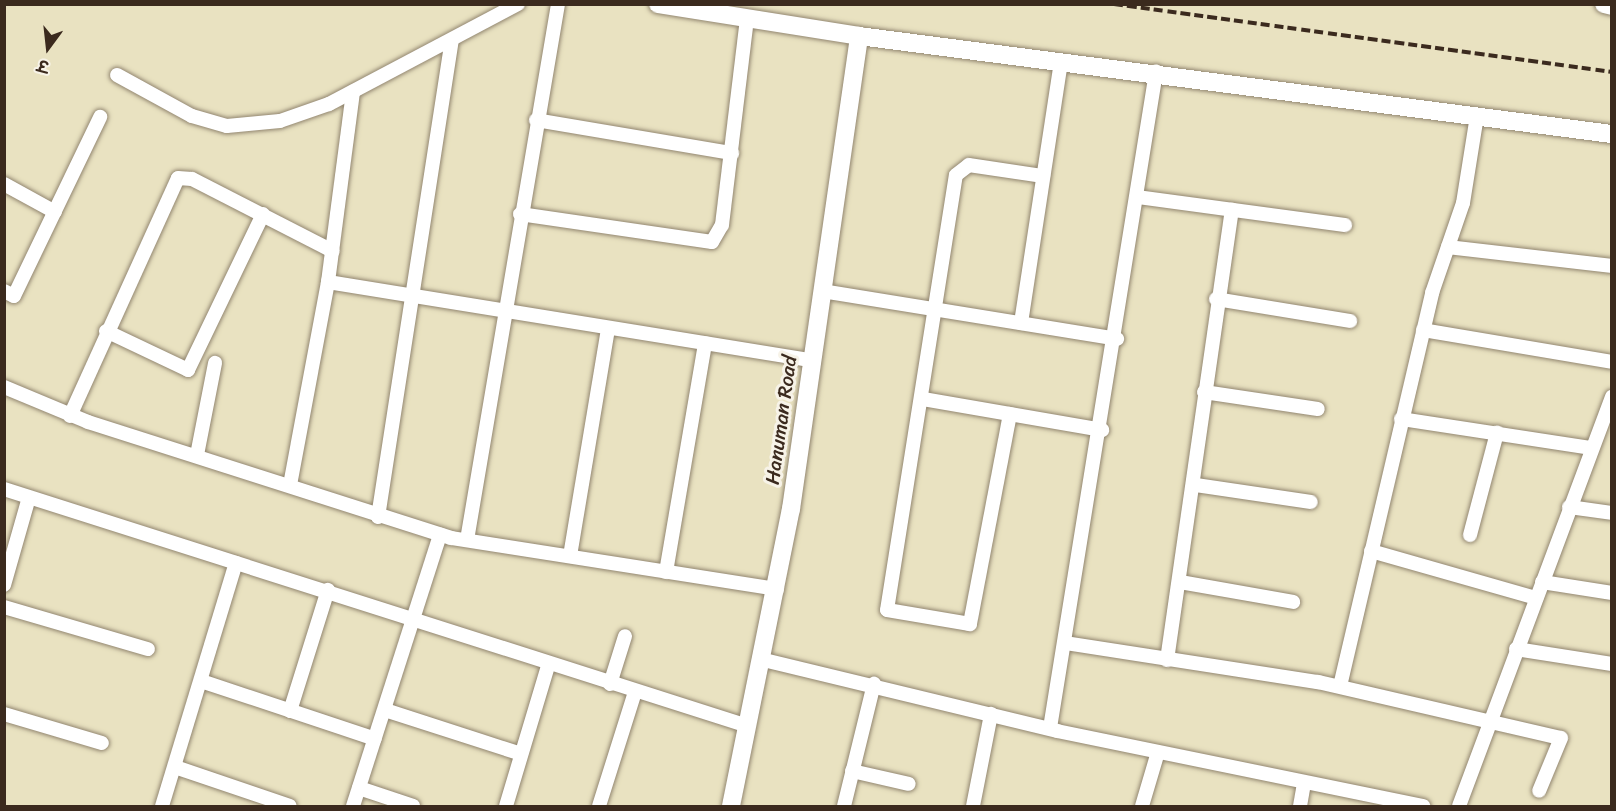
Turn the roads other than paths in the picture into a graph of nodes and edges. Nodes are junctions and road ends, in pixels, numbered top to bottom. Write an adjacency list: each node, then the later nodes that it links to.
1 (518, 4): 8 (street)
2 (558, 4): 15 (street)
3 (658, 4): 6 (street)
4 (1604, 4): 5 (street)
5 (1611, 6)
6 (747, 18): 7 (street); 17 (street)
7 (859, 36): 9 (street); 31 (street, Hanuman Road)
8 (452, 41): 12 (street); 32 (street)
9 (1061, 62): 10 (street); 18 (street)
10 (1156, 72): 13 (street); 20 (street)
11 (117, 75): 12 (street)
12 (353, 92): 27 (street)
13 (1477, 116): 16 (street); 26 (street)
14 (100, 117): 22 (street)
15 (536, 120): 17 (street); 24 (street)
16 (1611, 134)
17 (732, 153): 24 (street)
18 (1044, 176): 34 (street); 37 (street)
19 (4, 184): 22 (street)
20 (1138, 197): 21 (street); 41 (street)
21 (1232, 210): 25 (street); 33 (street)
22 (55, 212): 30 (street)
23 (263, 214): 27 (street); 40 (street); 40 (street)
24 (520, 214): 35 (street)
25 (1346, 225)
26 (1448, 247): 28 (street); 39 (street)
27 (333, 251): 29 (street)
28 (1611, 266)
29 (328, 282): 32 (street); 58 (street)
30 (4, 291)
31 (822, 291): 34 (street); 43 (street, Hanuman Road)
32 (416, 297): 35 (street); 65 (street)
33 (1216, 299): 36 (street); 47 (street)
34 (935, 309): 37 (street); 48 (street)
35 (505, 311): 38 (street); 68 (street)
36 (1350, 321)
37 (1022, 323): 41 (street)
38 (608, 330): 42 (street); 70 (street)
39 (1423, 330): 44 (street); 53 (street)
40 (106, 331): 52 (street)
41 (1117, 339): 54 (street)
42 (705, 343): 43 (street); 72 (street)
43 (812, 360): 76 (street, Hanuman Road)
44 (1611, 362)
45 (216, 363): 57 (street)
46 (5, 390): 52 (street)
47 (1204, 392): 50 (street); 59 (street)
48 (923, 399): 51 (street); 51 (street)
49 (1610, 406): 56 (street)
50 (1318, 409)
51 (1010, 414): 54 (street)
52 (70, 416): 57 (street)
53 (1401, 419): 55 (street); 69 (street)
54 (1102, 430): 84 (street)
55 (1497, 434): 56 (street); 67 (street)
56 (1590, 448): 63 (street)
57 (197, 455): 58 (street)
58 (290, 484): 65 (street)
59 (1196, 485): 62 (street); 73 (street)
60 (4, 489): 61 (street)
61 (29, 497): 71 (street); 75 (street)
62 (1311, 502)
63 (1569, 507): 64 (street); 74 (street)
64 (1611, 513)
65 (378, 518): 66 (street)
66 (440, 535): 68 (street); 82 (street)
67 (1470, 536)
68 (467, 540): 70 (street)
69 (1371, 551): 79 (street); 94 (street)
70 (570, 556): 72 (street)
71 (236, 563): 77 (street); 91 (street)
72 (666, 572): 76 (street)
73 (1180, 582): 80 (street); 88 (street)
74 (1542, 582): 78 (street); 79 (street)
75 (4, 585)
76 (777, 589): 87 (street, Hanuman Road)
77 (328, 590): 82 (street); 97 (street)
78 (1611, 593)
79 (1536, 598): 86 (street)
80 (1293, 602)
81 (4, 607): 85 (street)
82 (415, 618): 89 (street); 96 (street)
83 (625, 636): 92 (street)
84 (1065, 643): 88 (street); 102 (street)
85 (148, 649)
86 (1516, 649): 90 (street); 100 (street)
87 (764, 660): 93 (street); 101 (street, Hanuman Road)
88 (1167, 660): 94 (street)
89 (549, 663): 92 (street); 106 (street)
90 (1611, 664)
91 (201, 681): 97 (street); 107 (street)
92 (610, 684): 95 (street)
93 (874, 684): 99 (street); 108 (street)
94 (1340, 686): 100 (street)
95 (635, 692): 101 (street); 120 (street)
96 (385, 710): 103 (street); 106 (street)
97 (290, 711): 103 (street)
98 (4, 714): 104 (street)
99 (991, 714): 102 (street); 123 (street)
100 (1490, 720): 112 (street); 126 (street)
101 (748, 726): 121 (street, Hanuman Road)
102 (1050, 728): 105 (street)
103 (375, 739): 111 (street)
104 (102, 744)
105 (1158, 752): 109 (street); 124 (street)
106 (521, 754): 119 (street)
107 (175, 767): 113 (street); 115 (street)
108 (852, 771): 110 (street); 122 (street)
109 (1304, 783): 114 (street); 125 (street)
110 (909, 784)
111 (359, 788): 117 (street); 118 (street)
112 (1539, 791)
113 (258, 801): 116 (street)
114 (1417, 806)
115 (162, 807)
116 (290, 807)
117 (353, 807)
118 (413, 807)
119 (506, 807)
120 (599, 807)
121 (731, 807)
122 (844, 807)
123 (973, 807)
124 (1142, 807)
125 (1300, 807)
126 (1459, 807)

